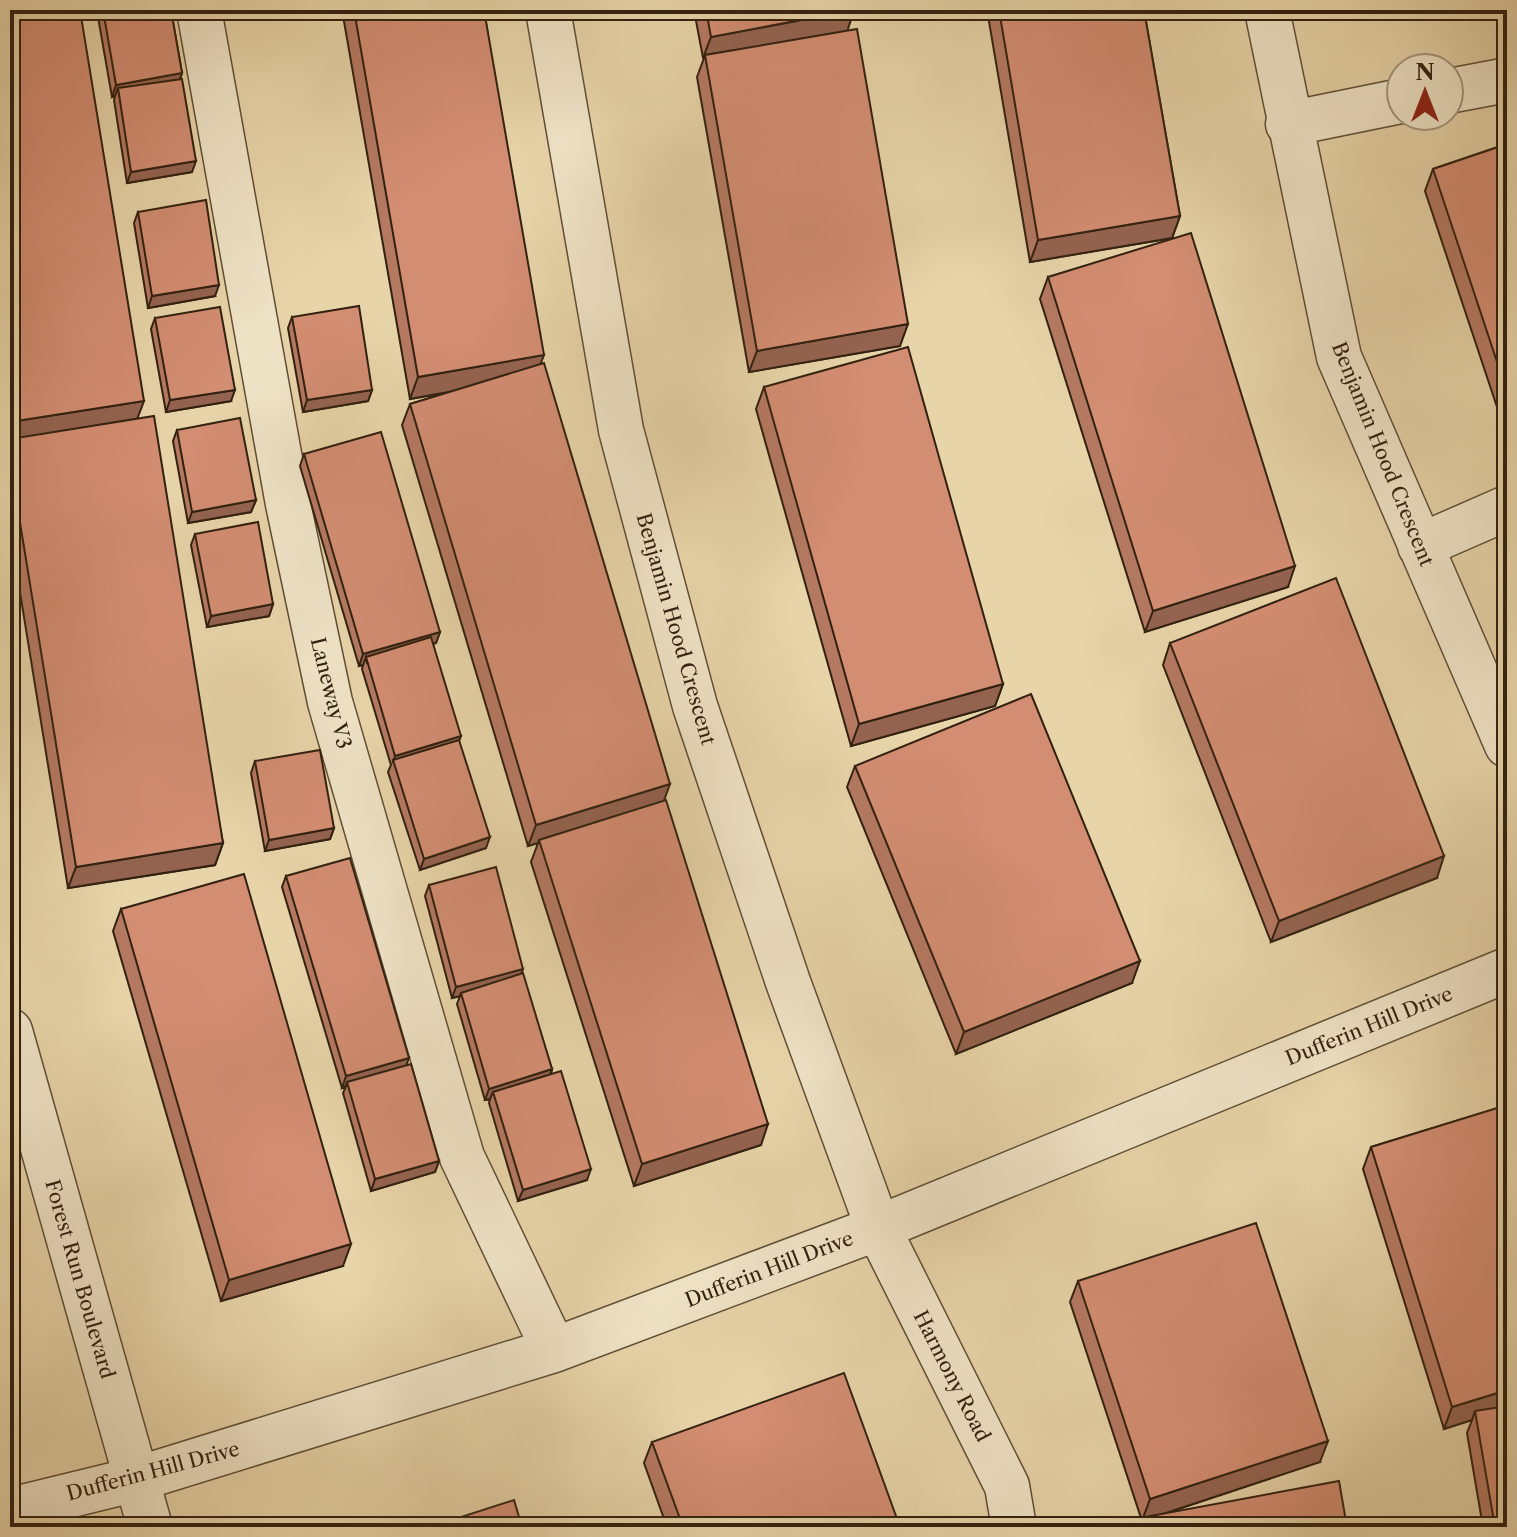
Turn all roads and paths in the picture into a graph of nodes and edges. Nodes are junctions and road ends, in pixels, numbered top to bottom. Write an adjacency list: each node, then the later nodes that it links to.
1 (199, 10): 14 (street, Laneway V3)
2 (548, 10): 13 (street, Benjamin Hood Crescent)
3 (1267, 10): 7 (street, Benjamin Hood Crescent)
4 (1507, 80): 5 (street)
5 (1465, 88)
6 (1385, 104): 7 (street)
7 (1288, 124): 9 (street, Benjamin Hood Crescent)
8 (1507, 508): 9 (street)
9 (1420, 546): 10 (street, Benjamin Hood Crescent)
10 (1507, 745)
11 (1507, 970): 13 (street, Dufferin Hill Drive)
12 (10, 1031): 15 (street, Forest Run Boulevard)
13 (878, 1228): 14 (street, Dufferin Hill Drive); 18 (street, Harmony Road)
14 (554, 1350): 15 (street, Dufferin Hill Drive)
15 (137, 1479): 16 (street, Dufferin Hill Drive); 17 (street, Forest Run Boulevard)
16 (10, 1510)
17 (150, 1527)
18 (1014, 1527)

